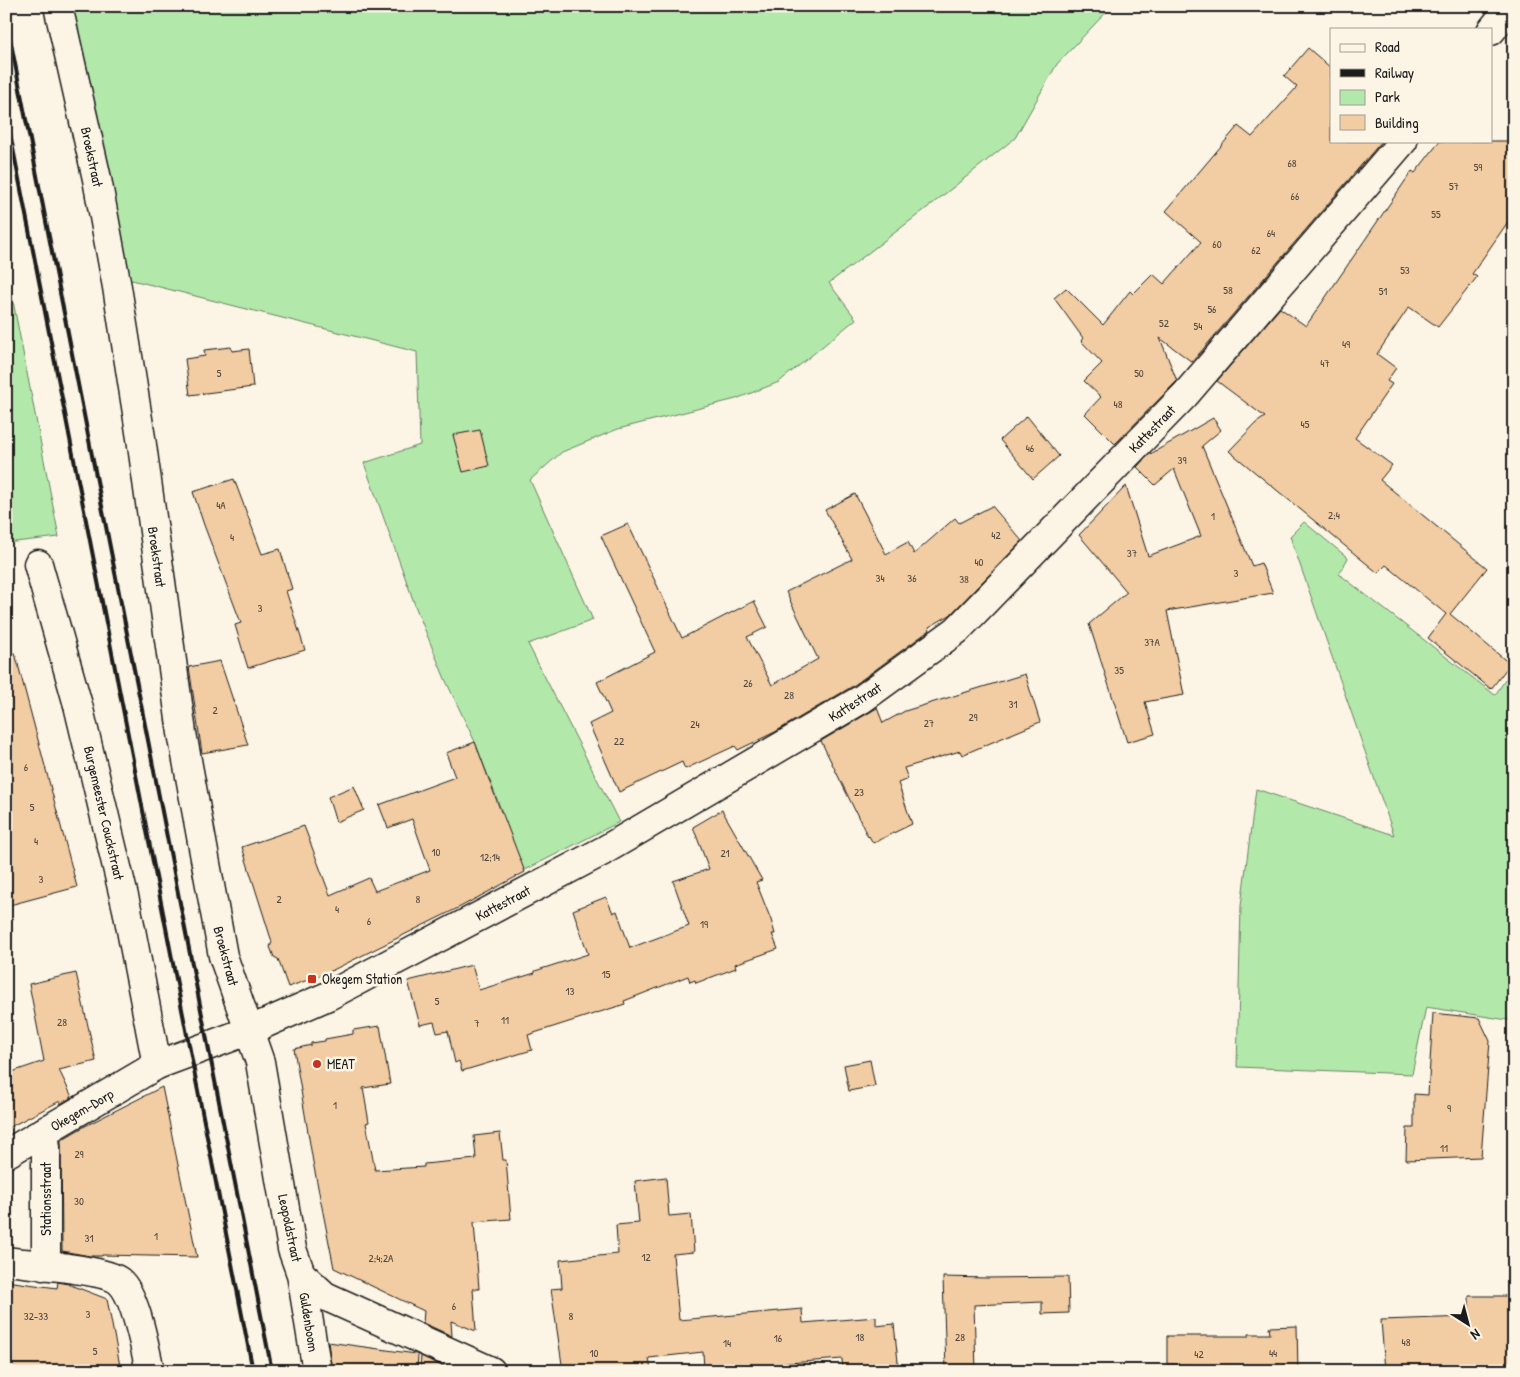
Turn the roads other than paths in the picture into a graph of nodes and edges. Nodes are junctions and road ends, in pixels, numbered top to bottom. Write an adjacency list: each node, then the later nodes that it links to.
1 (58, 6): 6 (street, Broekstraat)
2 (1511, 6): 3 (street)
3 (1492, 30)
4 (1402, 142): 6 (street, Kattestraat)
5 (38, 564): 7 (street, Burgemeester Couckstraat)
6 (248, 1031): 7 (street, Kattestraat); 12 (street, Leopoldstraat)
7 (158, 1065): 8 (street, Okegem-Dorp)
8 (44, 1132): 9 (street, Okegem-Dorp); 11 (street, Stationsstraat)
9 (6, 1154)
10 (6, 1261): 11 (street)
11 (43, 1266): 13 (street)
12 (301, 1274): 14 (street, Guldenboom); 15 (street, Leopoldstraat)
13 (150, 1371)
14 (317, 1371)
15 (491, 1371)

